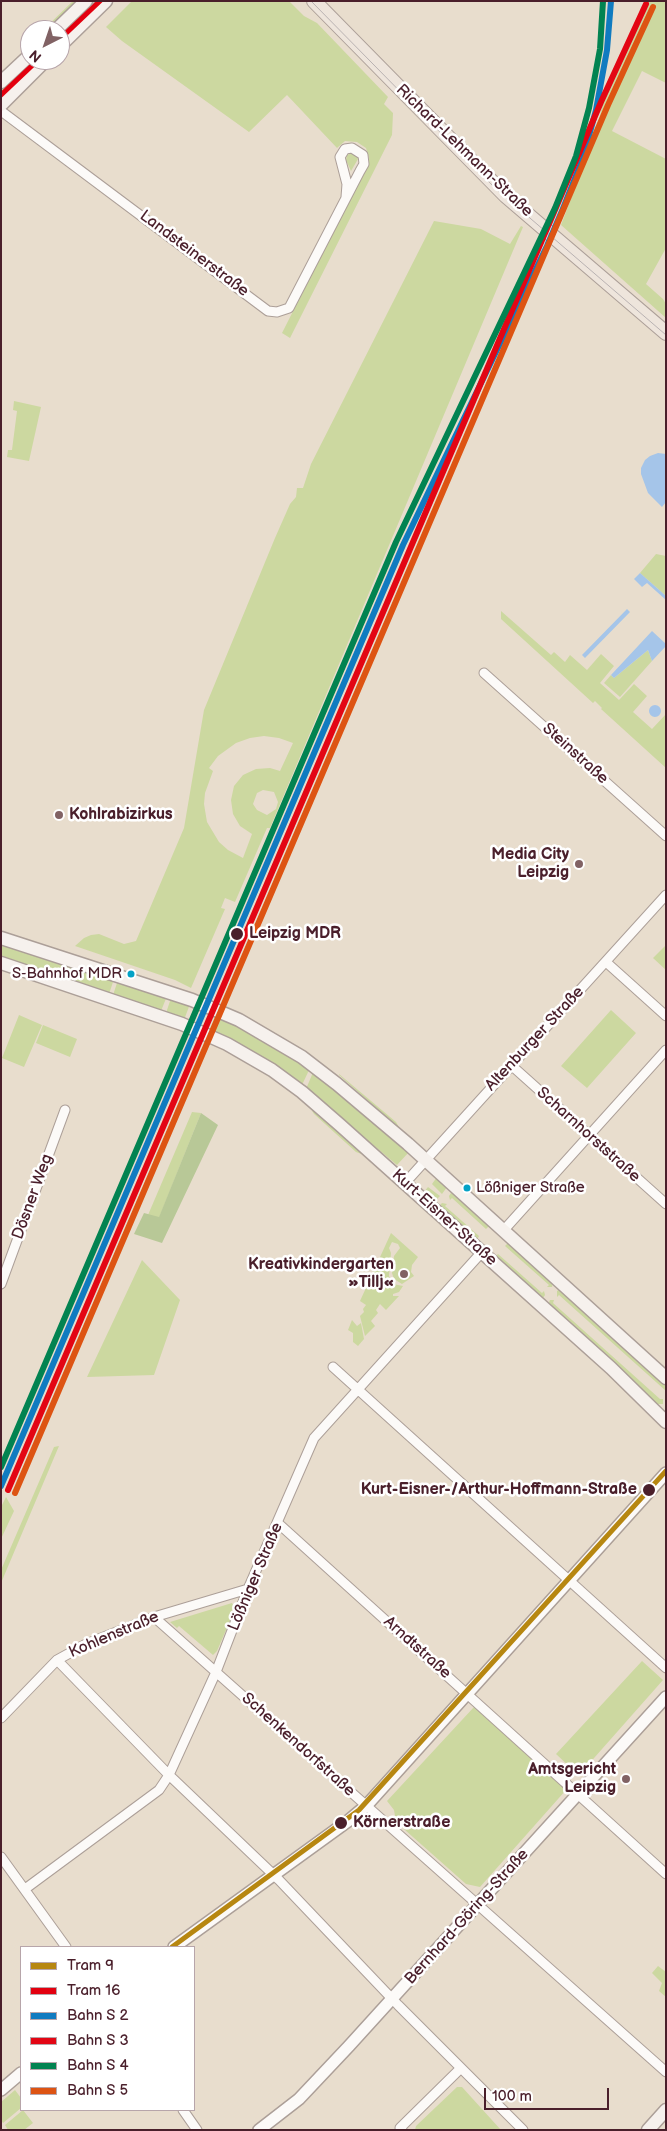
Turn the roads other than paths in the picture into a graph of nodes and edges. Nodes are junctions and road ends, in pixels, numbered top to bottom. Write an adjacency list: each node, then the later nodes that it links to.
1 (86, 1): 4 (main road)
2 (106, 1): 5 (main road)
3 (314, 1): 12 (main road, Richard-Lehmann-Straße)
4 (66, 20)
5 (70, 36)
6 (20, 64): 8 (main road)
7 (36, 70): 9 (main road)
8 (1, 82)
9 (1, 105)
10 (1, 111): 11 (street, Landsteinerstraße)
11 (346, 197): 11 (street, Landsteinerstraße)
12 (666, 333)
13 (484, 673): 14 (street, Steinstraße)
14 (666, 836)
15 (666, 894): 17 (street, Altenburger Straße)
16 (1, 938): 24 (main road, Kurt-Eisner-Straße)
17 (606, 962): 19 (street); 21 (street, Altenburger Straße)
18 (1, 963): 25 (main road, Kurt-Eisner-Straße)
19 (666, 1016)
20 (666, 1050): 23 (street)
21 (511, 1065): 23 (street, Scharnhorststraße); 24 (street, Altenburger Straße)
22 (65, 1110): 29 (street, Dösner Weg)
23 (588, 1135): 26 (street, Scharnhorststraße); 27 (street)
24 (426, 1161): 25 (street, Altenburger Straße); 27 (main road, Kurt-Eisner-Straße)
25 (405, 1183): 28 (main road, Kurt-Eisner-Straße)
26 (666, 1204)
27 (503, 1231): 31 (main road, Kurt-Eisner-Straße)
28 (482, 1252): 32 (street, Lößniger Straße); 33 (main road, Kurt-Eisner-Straße)
29 (1, 1284)
30 (333, 1367): 32 (street)
31 (666, 1378)
32 (357, 1389): 35 (street, Lößniger Straße); 36 (street)
33 (666, 1422)
34 (666, 1473): 36 (street)
35 (278, 1524): 37 (street, Lößniger Straße); 42 (street, Arndtstraße)
36 (569, 1580): 40 (street); 42 (street)
37 (248, 1589): 38 (street, Kohlenstraße); 41 (street, Lößniger Straße)
38 (154, 1617): 39 (street, Kohlenstraße); 41 (street, Schenkendorfstraße)
39 (57, 1660): 44 (street, Kohlenstraße); 45 (street)
40 (666, 1668)
41 (216, 1672): 45 (street, Lößniger Straße); 47 (street, Schenkendorfstraße)
42 (467, 1694): 46 (street, Arndtstraße); 47 (street)
43 (666, 1696): 46 (street, Bernhard-Göring-Straße)
44 (1, 1718)
45 (169, 1775): 50 (street); 51 (street, Lößniger Straße)
46 (578, 1794): 49 (street, Arndtstraße); 52 (street, Bernhard-Göring-Straße)
47 (366, 1806): 50 (street); 52 (street, Schenkendorfstraße)
48 (1, 1857): 51 (street)
49 (666, 1874)
50 (273, 1875): 54 (street); 55 (street)
51 (24, 1889): 53 (street)
52 (478, 1906): 55 (street, Bernhard-Göring-Straße); 57 (street, Schenkendorfstraße)
53 (65, 1946)
54 (175, 1946)
55 (393, 1999): 56 (street); 64 (street, Bernhard-Göring-Straße)
56 (461, 2068): 62 (street); 65 (street)
57 (666, 2072)
58 (20, 2074): 59 (street)
59 (1, 2090)
60 (666, 2110): 66 (main road)
61 (184, 2111): 63 (street)
62 (520, 2129)
63 (197, 2130)
64 (260, 2130)
65 (402, 2130)
66 (648, 2130)

